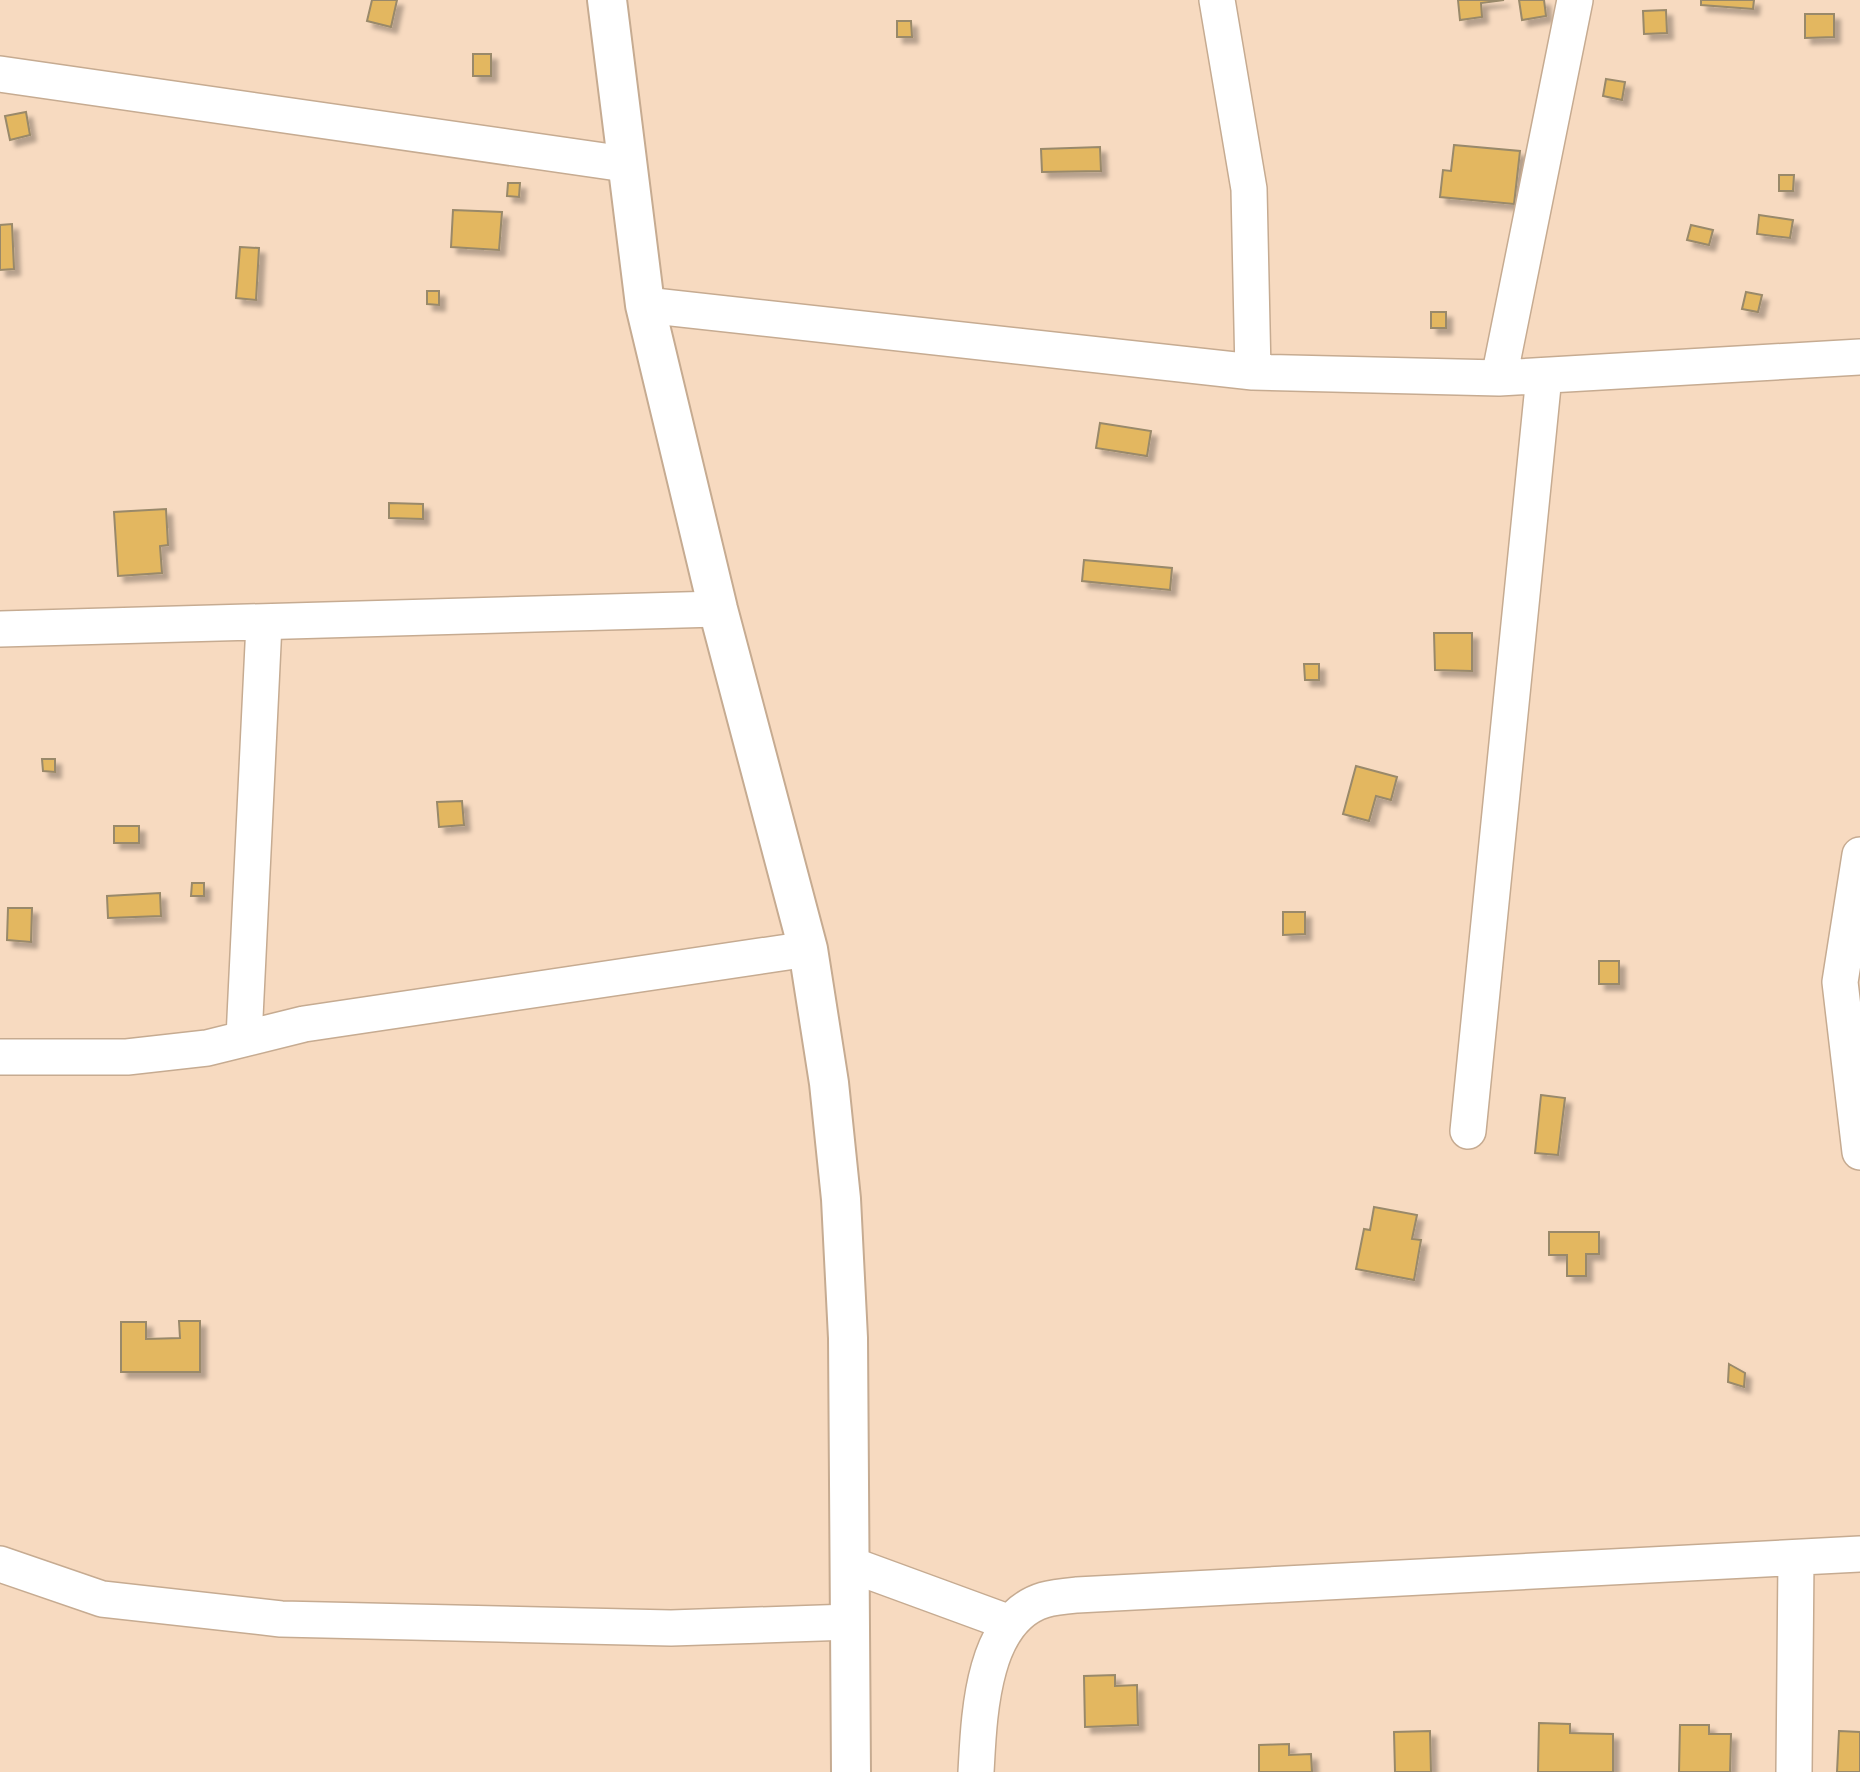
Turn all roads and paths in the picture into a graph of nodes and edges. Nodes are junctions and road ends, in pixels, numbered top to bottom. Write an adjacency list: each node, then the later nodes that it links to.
1 (607, 0): 5 (street)
2 (1217, 0): 8 (street)
3 (1576, 0): 10 (street)
4 (0, 74): 5 (street)
5 (625, 164): 6 (street)
6 (645, 305): 8 (street); 11 (street)
7 (1860, 357): 9 (street)
8 (1253, 372): 10 (street)
9 (1544, 376): 10 (street); 19 (street)
10 (1499, 378)
11 (718, 609): 12 (street); 15 (street)
12 (264, 624): 13 (street); 16 (street)
13 (0, 629)
14 (1860, 855): 18 (street)
15 (808, 949): 16 (street); 24 (street)
16 (244, 1038): 17 (street)
17 (0, 1057)
18 (1856, 1101): 20 (street)
19 (1468, 1131)
20 (1860, 1152)
21 (1860, 1554): 22 (street)
22 (1796, 1559): 26 (street); 29 (street)
23 (0, 1564): 25 (street)
24 (849, 1564): 25 (street); 26 (street)
25 (850, 1622): 27 (street)
26 (1010, 1622): 28 (street)
27 (851, 1772)
28 (976, 1772)
29 (1794, 1772)

